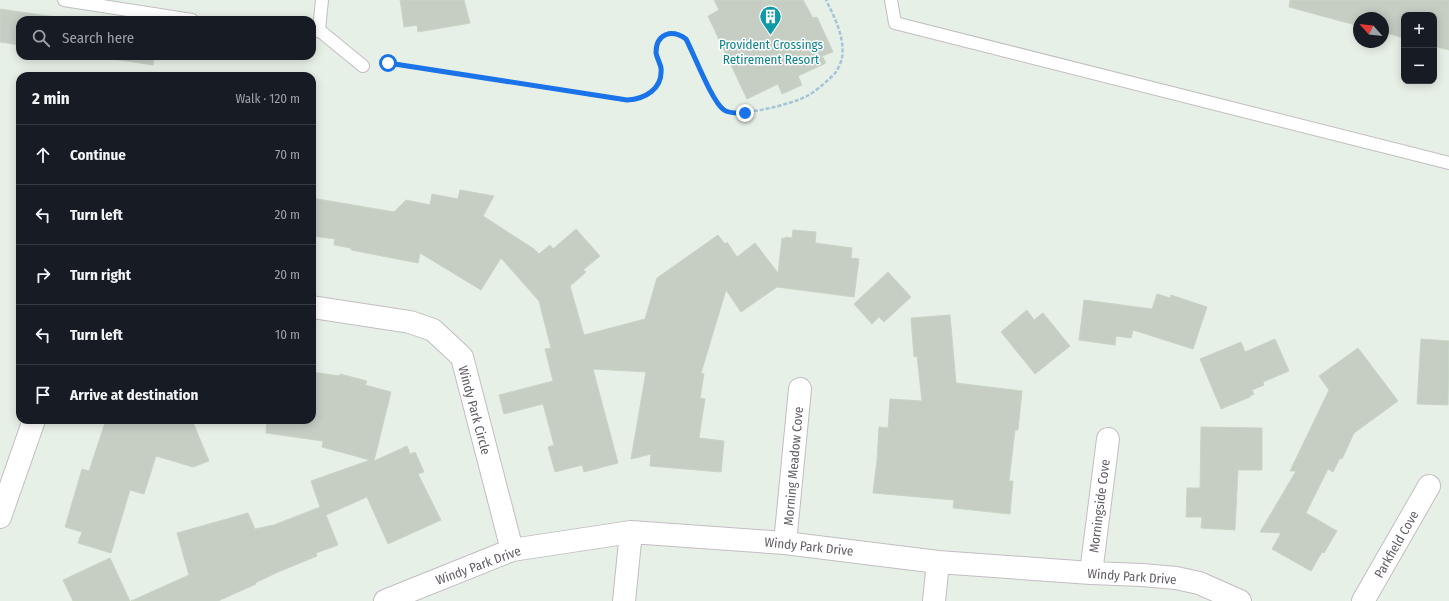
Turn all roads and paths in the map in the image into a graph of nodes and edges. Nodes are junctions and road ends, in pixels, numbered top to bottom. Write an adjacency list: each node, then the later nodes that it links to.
1 (64, 0): 5 (lane)
2 (322, 0): 6 (lane)
3 (826, 0): 7 (path)
4 (891, 0): 8 (lane)
5 (166, 16)
6 (316, 31): 7 (lane)
7 (363, 66)
8 (1449, 164)
9 (316, 309): 17 (street, Windy Park Circle)
10 (800, 389): 16 (street, Morning Meadow Cove)
11 (33, 424): 14 (street)
12 (1108, 439): 19 (street, Morningside Cove)
13 (1429, 486): 24 (street, Parkfield Cove)
14 (0, 517)
15 (631, 532): 16 (street, Windy Park Drive); 17 (street, Windy Park Drive); 21 (street)
16 (785, 543): 18 (street, Windy Park Drive)
17 (512, 550): 20 (street, Windy Park Drive)
18 (938, 562): 19 (street, Windy Park Drive); 22 (street)
19 (1091, 573): 23 (street, Windy Park Drive)
20 (385, 601)
21 (624, 601)
22 (934, 601)
23 (1240, 601)
24 (1362, 601)

